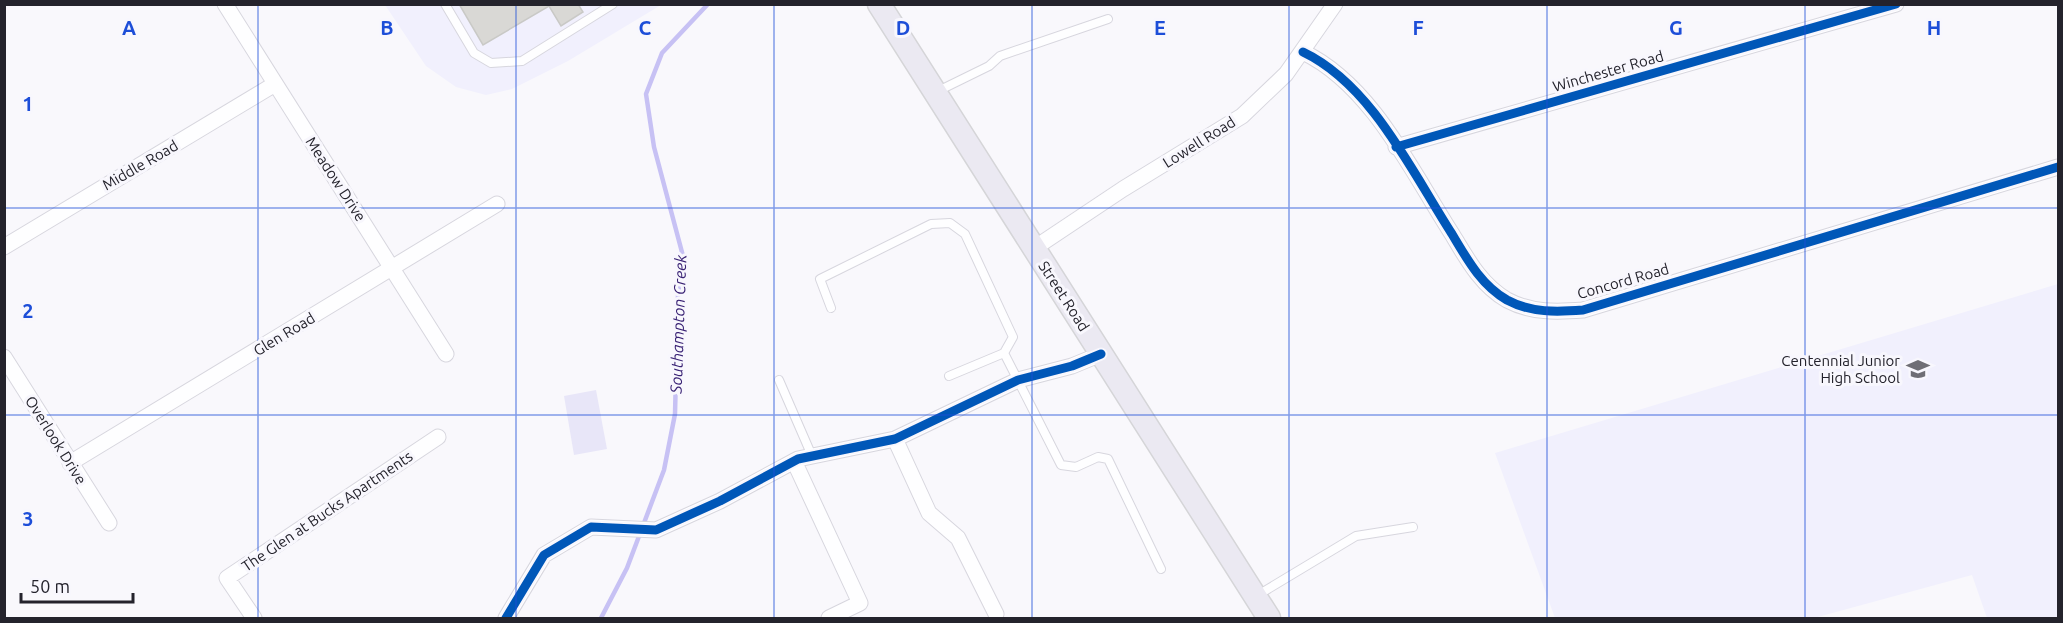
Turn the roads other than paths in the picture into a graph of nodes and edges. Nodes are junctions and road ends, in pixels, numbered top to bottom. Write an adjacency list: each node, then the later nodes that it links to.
1 (225, 4): 9 (street, Meadow Drive)
2 (445, 4): 3 (lane)
3 (613, 4)
4 (879, 4): 10 (main road, Street Road)
5 (1335, 4): 8 (street, Lowell Road)
6 (1896, 4): 11 (street, Winchester Road)
7 (1108, 19): 10 (lane)
8 (1303, 52): 11 (street, Concord Road); 15 (street, Lowell Road)
9 (276, 84): 14 (street, Middle Road); 16 (street, Meadow Drive)
10 (935, 92): 15 (main road, Street Road)
11 (1396, 147): 12 (street, Concord Road)
12 (2058, 167)
13 (497, 204): 16 (street, Glen Road)
14 (4, 247)
15 (1033, 249): 20 (main road, Street Road)
16 (393, 267): 19 (street, Meadow Drive); 29 (street, Glen Road)
17 (831, 308): 18 (lane)
18 (1004, 353): 22 (lane); 24 (lane)
19 (446, 354)
20 (1101, 354): 24 (street); 33 (main road, Street Road)
21 (4, 357): 29 (street, Overlook Drive)
22 (950, 376)
23 (779, 380): 27 (lane)
24 (1018, 380): 26 (street); 32 (lane)
25 (438, 437): 36 (street, The Glen at Bucks Apartments)
26 (896, 439): 27 (street); 34 (street)
27 (812, 456): 28 (street)
28 (794, 461): 35 (street); 37 (street)
29 (70, 463): 30 (street, Overlook Drive)
30 (109, 523)
31 (1413, 526): 33 (lane)
32 (1161, 569)
33 (1255, 596): 38 (main road, Street Road)
34 (996, 614)
35 (506, 617)
36 (254, 618)
37 (833, 618)
38 (1269, 618)

